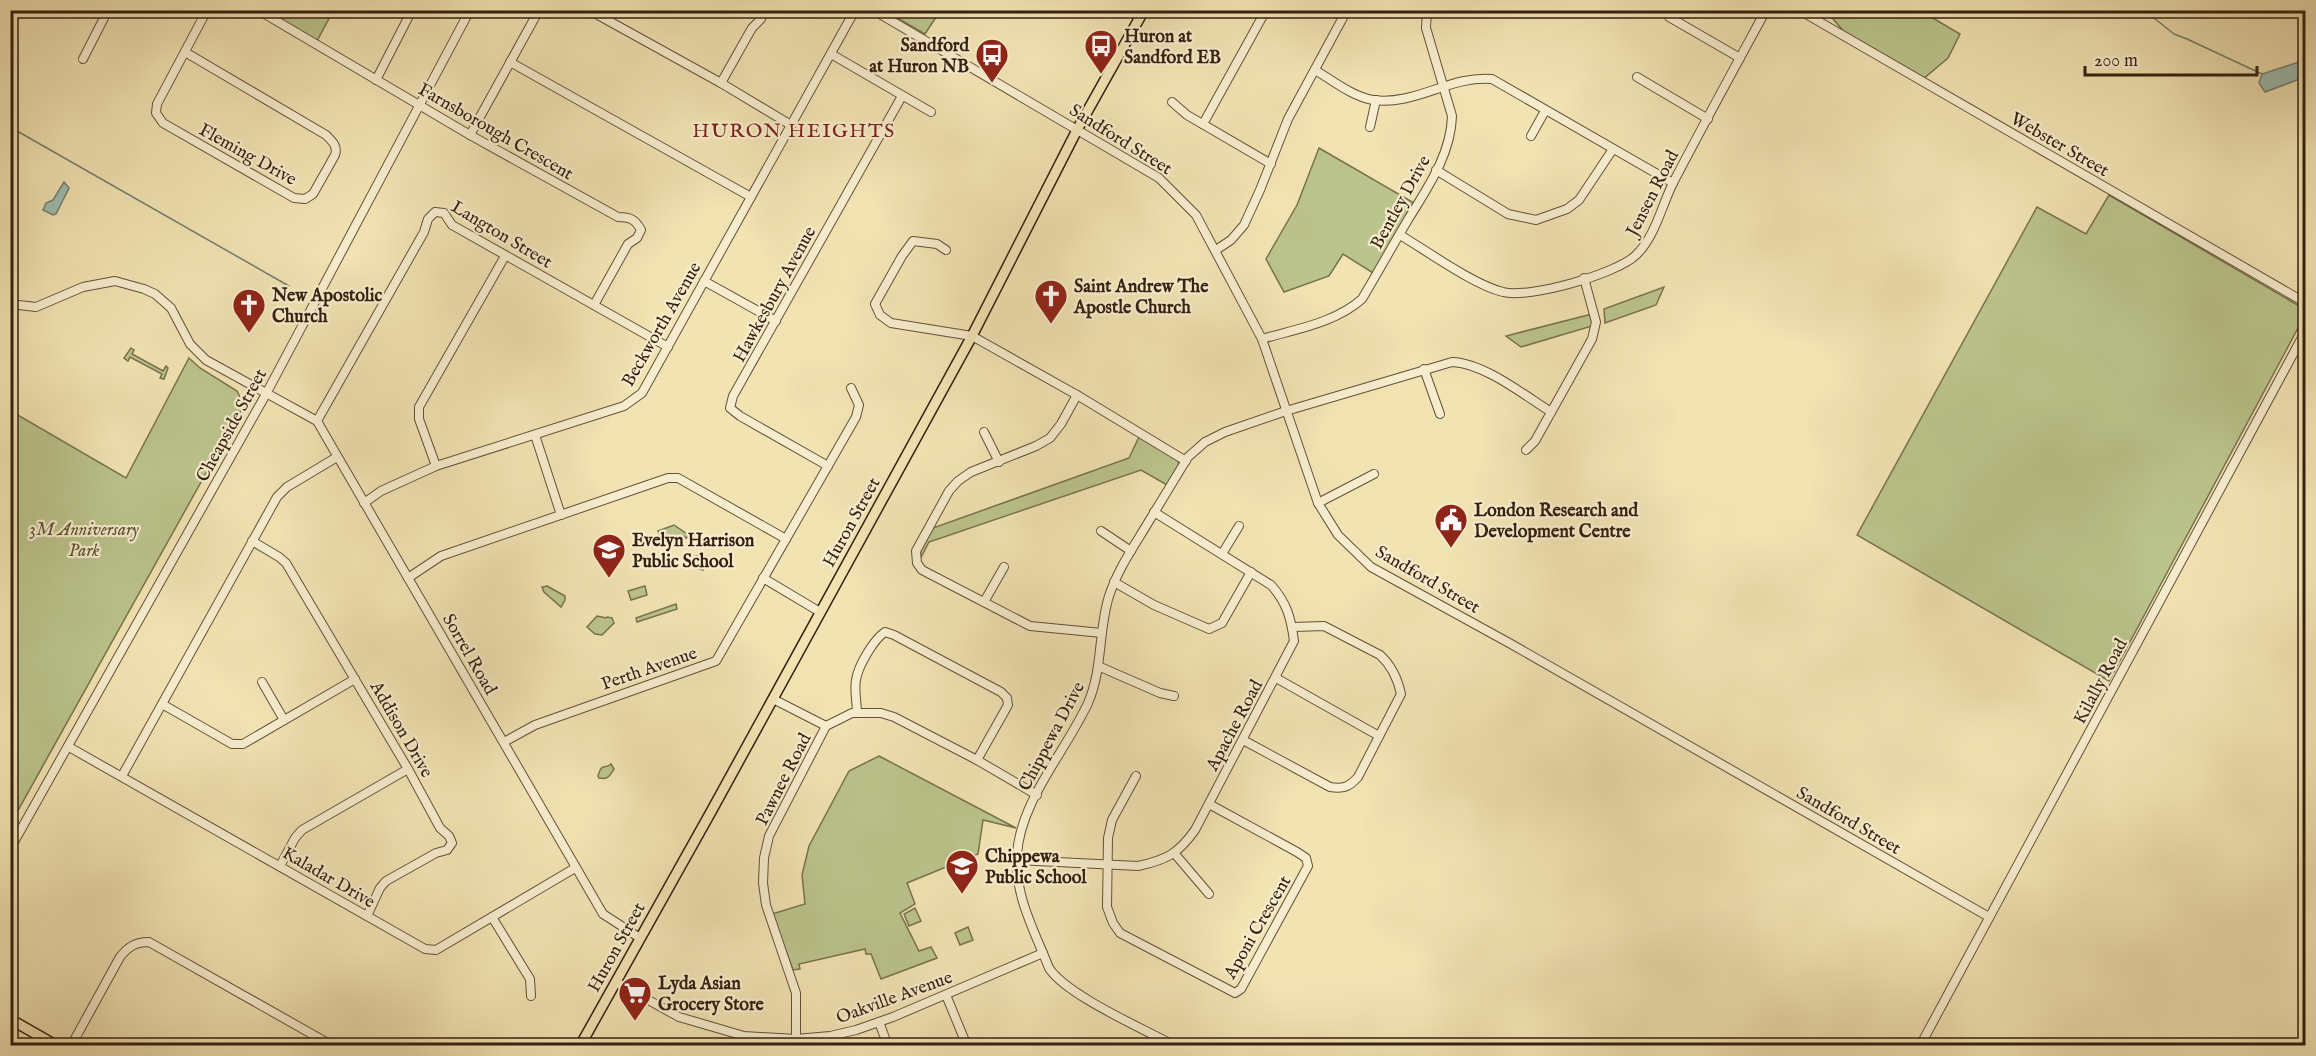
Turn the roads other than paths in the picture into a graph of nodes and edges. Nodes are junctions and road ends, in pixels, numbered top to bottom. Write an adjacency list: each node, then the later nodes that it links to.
1 (108, 10): 20 (street)
2 (207, 10): 18 (street, Fleming Drive)
3 (258, 10): 25 (street, Farnsborough Crescent)
4 (470, 10): 31 (street, Cheapside Street)
5 (539, 10): 22 (street)
6 (589, 10): 26 (street)
7 (760, 10): 26 (street)
8 (855, 10): 19 (street, Beckworth Avenue)
9 (873, 10): 38 (street, Sandford Street)
10 (1144, 10): 38 (main road, Huron Street)
11 (1266, 10): 35 (street)
12 (1347, 10): 23 (street)
13 (1427, 10): 27 (street, Bentley Drive)
14 (1766, 10): 21 (street, Jensen Road)
15 (1800, 10): 52 (street, Webster Street)
16 (408, 12): 25 (street)
17 (1669, 17): 21 (street)
18 (185, 52): 18 (street, Fleming Drive)
19 (831, 54): 28 (street); 36 (street, Beckworth Avenue)
20 (83, 58)
21 (1740, 58): 34 (street, Jensen Road)
22 (510, 62): 39 (street); 45 (street)
23 (1315, 70): 29 (street); 42 (street)
24 (1637, 77): 34 (street)
25 (376, 80): 31 (street, Farnsborough Crescent)
26 (721, 83): 36 (street)
27 (1444, 87): 29 (street); 32 (street); 43 (street, Bentley Drive)
28 (902, 96): 33 (street); 55 (street, Hawkesbury Avenue)
29 (1376, 100): 37 (street)
30 (1172, 102): 35 (street)
31 (420, 105): 39 (street, Farnsborough Crescent); 62 (street, Cheapside Street)
32 (1545, 111): 40 (street); 41 (street)
33 (931, 112)
34 (1708, 119): 44 (street, Jensen Road)
35 (1203, 124): 42 (street)
36 (791, 125): 45 (street, Beckworth Avenue)
37 (1370, 127)
38 (1078, 129): 48 (street, Sandford Street); 57 (main road, Huron Street)
39 (470, 135): 54 (street, Farnsborough Crescent)
40 (1531, 136)
41 (1613, 149): 43 (street); 44 (street)
42 (1270, 164): 48 (street)
43 (1436, 170): 46 (street, Bentley Drive)
44 (1673, 183): 50 (street, Jensen Road)
45 (751, 197): 51 (street, Beckworth Avenue)
46 (1400, 235): 50 (street, Jensen Road); 58 (street, Bentley Drive)
47 (946, 250): 57 (street)
48 (1216, 250): 58 (street, Sandford Street)
49 (506, 256): 54 (street, Langton Street); 67 (street, Langton Street); 74 (street)
50 (1584, 278): 65 (street)
51 (704, 281): 55 (street); 59 (street, Beckworth Avenue)
52 (2306, 303)
53 (10, 304): 62 (street)
54 (594, 305): 59 (street, Langton Street)
55 (776, 321): 75 (street, Hawkesbury Avenue)
56 (2306, 330): 125 (street, Kilally Road)
57 (972, 336): 63 (street); 93 (main road, Huron Street)
58 (1262, 339): 64 (street, Sandford Street)
59 (668, 347): 69 (street, Beckworth Avenue)
60 (1424, 369): 64 (street, Chippewa Drive); 65 (street, Chippewa Drive); 66 (street)
61 (851, 388): 75 (street, Perth Avenue)
62 (266, 394): 67 (street); 109 (street, Cheapside Street)
63 (1077, 395): 72 (street); 73 (street)
64 (1286, 411): 72 (street, Chippewa Drive); 78 (street, Sandford Street)
65 (1551, 412): 70 (street)
66 (1440, 414)
67 (317, 421): 71 (street, Sorrel Road)
68 (984, 432): 73 (street)
69 (535, 435): 74 (street, Beckworth Avenue); 80 (street)
70 (1526, 450)
71 (337, 457): 77 (street, Sorrel Road); 84 (street)
72 (1186, 461): 79 (street, Chippewa Drive)
73 (999, 462): 92 (street)
74 (436, 466): 77 (street, Beckworth Avenue)
75 (828, 466): 83 (street, Perth Avenue)
76 (1374, 474): 78 (street)
77 (364, 503): 89 (street, Sorrel Road)
78 (1318, 503): 125 (street, Sandford Street)
79 (1154, 512): 85 (street, Chippewa Drive); 86 (street, Apache Road)
80 (561, 515): 83 (street); 89 (street)
81 (1239, 526): 86 (street)
82 (1101, 531): 85 (street)
83 (786, 539): 90 (street, Perth Avenue)
84 (252, 542): 98 (street, Addison Drive); 102 (street)
85 (1131, 551): 91 (street, Chippewa Drive)
86 (1222, 554): 88 (street, Apache Road)
87 (1004, 567): 92 (street)
88 (1251, 572): 91 (street); 94 (street, Apache Road)
89 (408, 578): 108 (street, Sorrel Road)
90 (763, 578): 93 (street); 108 (street, Perth Avenue)
91 (1114, 582): 95 (street, Chippewa Drive)
92 (984, 602): 95 (street)
93 (820, 612): 101 (main road, Huron Street)
94 (1293, 627): 97 (street, Apache Road); 106 (street)
95 (1102, 633): 96 (street, Chippewa Drive)
96 (1098, 666): 100 (street); 114 (street, Chippewa Drive)
97 (1276, 678): 106 (street); 107 (street, Apache Road)
98 (355, 679): 104 (street); 111 (street, Addison Drive)
99 (262, 682): 104 (street)
100 (1174, 696)
101 (773, 699): 105 (street); 126 (main road, Huron Street)
102 (162, 704): 104 (street); 112 (street)
103 (857, 713): 105 (street, Pawnee Road); 110 (street, Pawnee Road); 110 (street)
104 (284, 720)
105 (826, 726): 133 (street, Pawnee Road)
106 (1379, 736): 107 (street)
107 (1243, 740): 115 (street, Apache Road)
108 (504, 742): 121 (street, Sorrel Road)
109 (69, 747): 112 (street, Kaladar Drive); 116 (street, Cheapside Street)
110 (976, 760): 114 (street, Pawnee Road)
111 (408, 769): 119 (street); 123 (street, Addison Drive)
112 (122, 776): 119 (street, Kaladar Drive)
113 (1136, 776): 120 (street)
114 (1037, 795): 118 (street, Chippewa Drive)
115 (1209, 804): 117 (street, Apache Road); 120 (street, Aponi Crescent)
116 (10, 849)
117 (1175, 854): 120 (street); 122 (street)
118 (1017, 860): 120 (street); 127 (street, Chippewa Drive)
119 (280, 866): 123 (street, Kaladar Drive)
120 (1108, 866)
121 (575, 868): 124 (street, Kaladar Drive); 126 (street, Sorrel Road)
122 (1209, 894)
123 (367, 916): 124 (street, Kaladar Drive)
124 (492, 917): 130 (street)
125 (1989, 917): 141 (street, Kilally Road)
126 (640, 938): 128 (main road, Huron Street)
127 (1043, 953): 129 (street, Oakville Avenue); 140 (street, Chippewa Drive)
128 (616, 982): 133 (street, Oakville Avenue); 137 (main road, Huron Street)
129 (946, 995): 132 (street, Oakville Avenue); 139 (street)
130 (531, 996)
131 (10, 1018): 134 (main road)
132 (879, 1022): 133 (street, Oakville Avenue); 138 (street)
133 (796, 1039)
134 (57, 1046)
135 (71, 1046): 136 (street)
136 (333, 1046)
137 (580, 1046)
138 (888, 1046)
139 (967, 1046)
140 (1174, 1046)
141 (1920, 1046)

